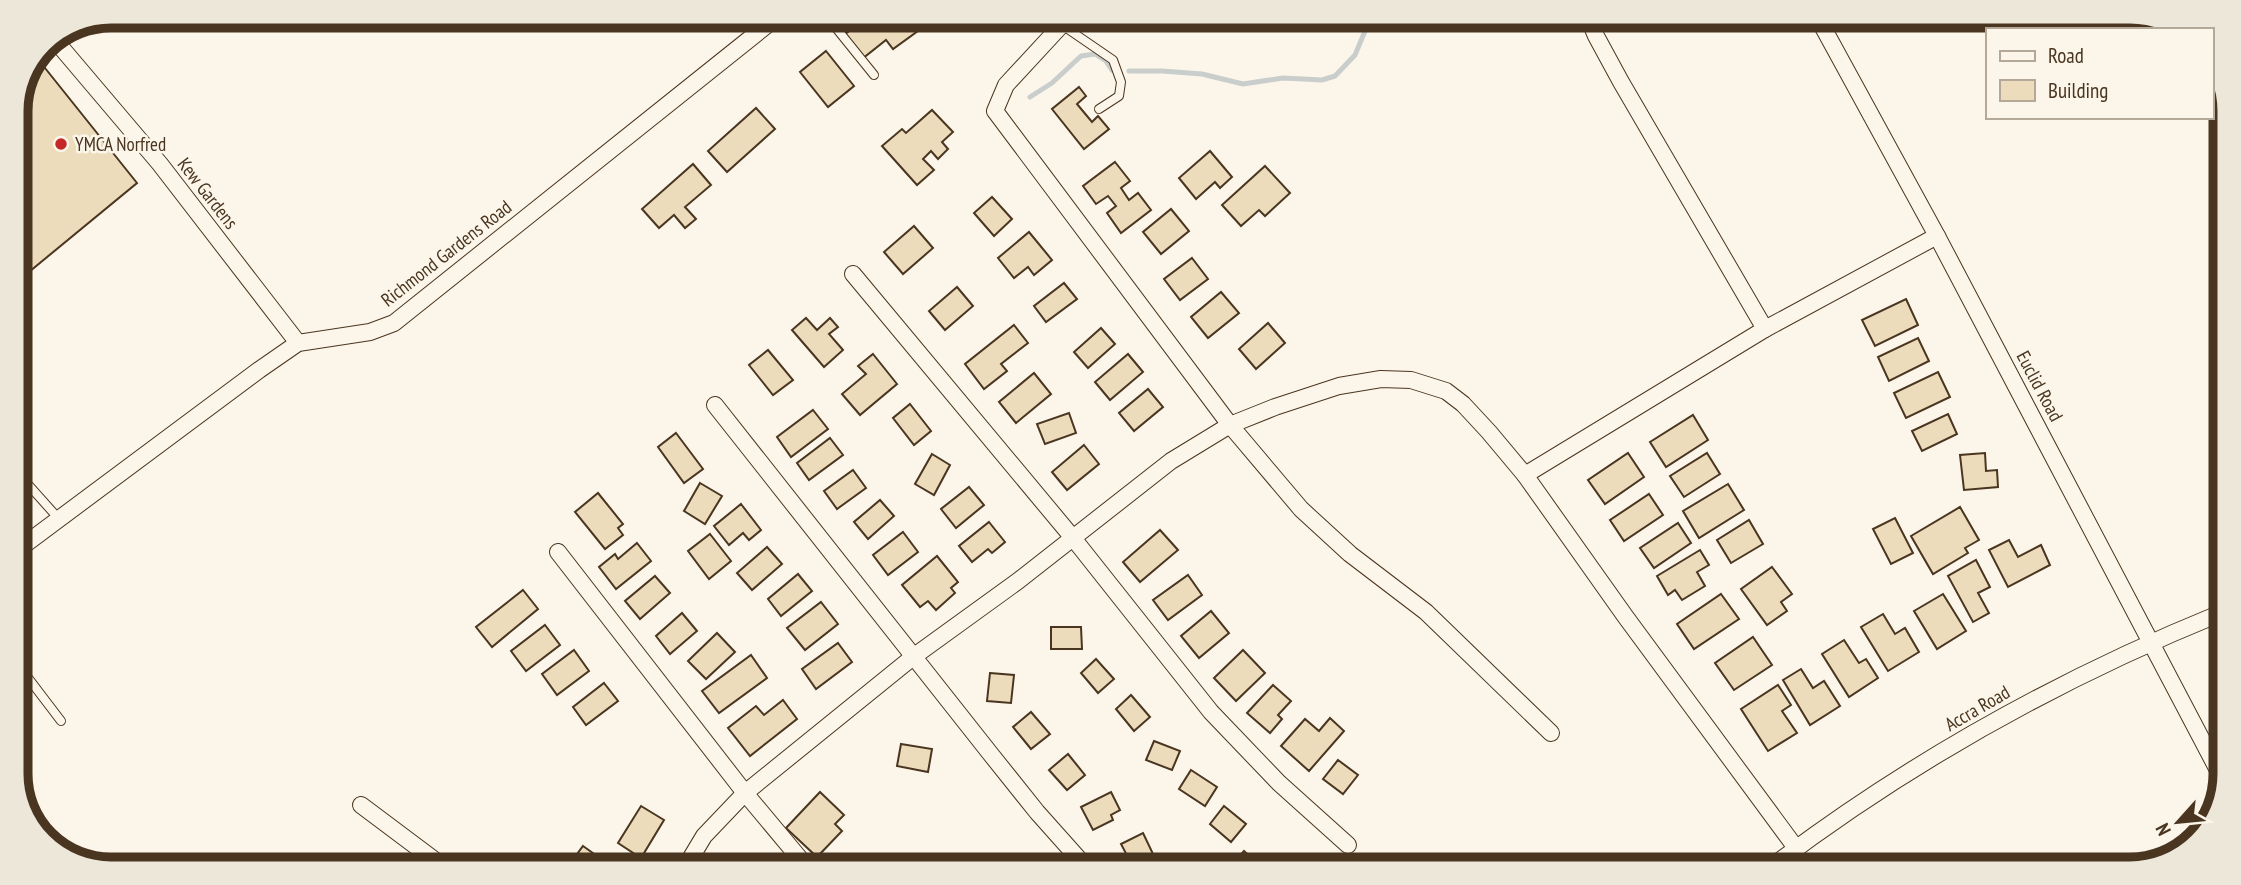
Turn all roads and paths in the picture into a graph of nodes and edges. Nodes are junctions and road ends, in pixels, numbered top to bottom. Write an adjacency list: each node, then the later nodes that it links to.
1 (764, 28): 13 (street, Richmond Gardens Road)
2 (836, 28): 8 (lane)
3 (1059, 28): 15 (street)
4 (1073, 28): 9 (lane)
5 (1593, 28): 12 (street)
6 (1822, 28): 10 (street, Euclid Road)
7 (60, 46): 13 (street, Kew Gardens)
8 (874, 75)
9 (1099, 109)
10 (1937, 236): 12 (street); 23 (street, Euclid Road)
11 (853, 274): 19 (street)
12 (1765, 328): 16 (street)
13 (298, 343): 18 (street, Richmond Gardens Road)
14 (715, 405): 24 (street)
15 (1230, 425): 16 (street); 19 (street); 27 (street)
16 (1525, 475): 32 (street)
17 (28, 484): 18 (lane)
18 (59, 519): 20 (street, Richmond Gardens Road)
19 (1073, 538): 24 (street); 31 (street)
20 (28, 542)
21 (558, 552): 29 (street)
22 (2213, 616): 23 (street, Accra Road)
23 (2150, 642): 28 (street, Euclid Road); 32 (street, Accra Road)
24 (913, 657): 29 (street); 36 (street)
25 (28, 678): 26 (lane)
26 (61, 721)
27 (1551, 733)
28 (2213, 761)
29 (745, 793): 34 (street); 35 (street)
30 (361, 805): 33 (street)
31 (1348, 845)
32 (1796, 848): 37 (street, Accra Road)
33 (430, 857)
34 (692, 857)
35 (798, 857)
36 (1077, 857)
37 (1784, 857)

